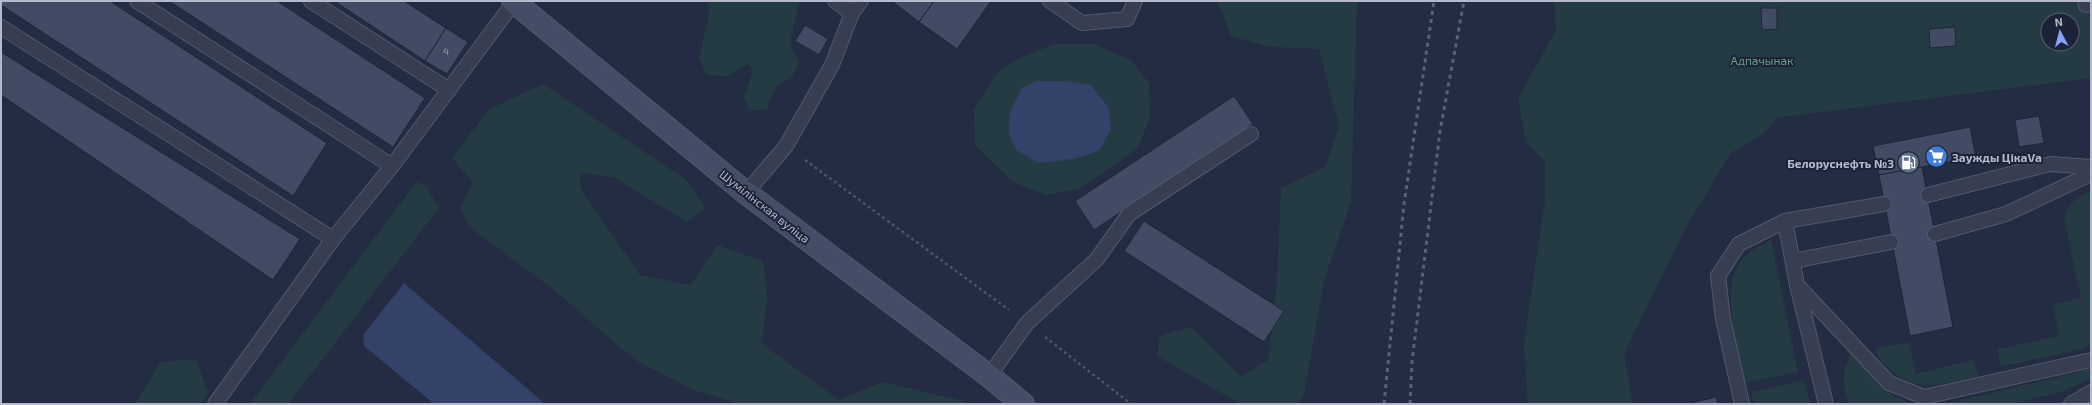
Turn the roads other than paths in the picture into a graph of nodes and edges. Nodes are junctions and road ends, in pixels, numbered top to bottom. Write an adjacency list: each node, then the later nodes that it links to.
1 (137, 1): 12 (lane)
2 (311, 1): 10 (lane)
3 (836, 1): 8 (lane)
4 (861, 1): 8 (lane)
5 (1050, 1): 6 (lane)
6 (1135, 1)
7 (514, 2): 10 (lane); 15 (main road, Шумілінская вуліца)
8 (852, 13): 15 (lane)
9 (1, 27): 20 (lane)
10 (449, 90): 12 (lane)
11 (1251, 134): 25 (lane)
12 (392, 166): 20 (lane)
13 (2091, 167): 16 (lane)
14 (2091, 174): 19 (lane)
15 (746, 193): 25 (main road, Шумілінская вуліца)
16 (1928, 195)
17 (1884, 204): 18 (lane)
18 (1785, 221): 22 (lane); 29 (lane)
19 (1935, 234)
20 (333, 239): 27 (lane)
21 (1891, 242): 22 (lane)
22 (1793, 261): 23 (lane)
23 (1797, 285): 24 (lane); 30 (lane)
24 (2091, 360)
25 (989, 376): 28 (main road, Шумілінская вуліца)
26 (2091, 392): 31 (lane)
27 (215, 404)
28 (1023, 404)
29 (1742, 404)
30 (1826, 404)
31 (2070, 404)

